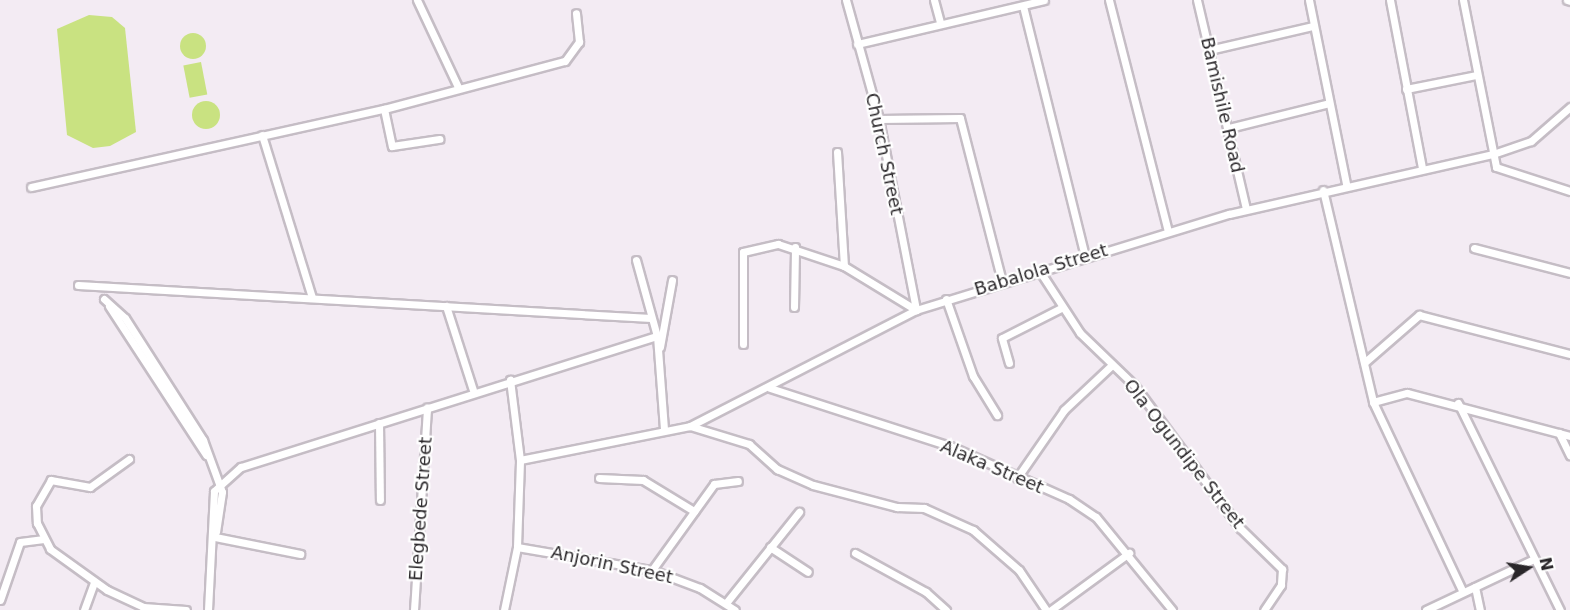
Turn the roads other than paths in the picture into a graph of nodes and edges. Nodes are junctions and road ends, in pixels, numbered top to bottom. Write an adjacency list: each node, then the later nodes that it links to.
1 (417, 0): 17 (street)
2 (846, 0): 14 (street, Church Street)
3 (934, 0): 12 (street)
4 (1044, 0): 10 (street)
5 (1109, 0): 34 (street)
6 (1197, 0): 15 (street, Bamishile Road)
7 (1309, 0): 13 (street)
8 (1390, 0): 18 (street)
9 (1463, 0): 16 (street)
10 (1023, 6): 12 (street); 37 (street)
11 (576, 13): 17 (street)
12 (940, 22): 14 (street)
13 (1313, 26): 15 (street); 19 (street)
14 (856, 44): 22 (street, Church Street)
15 (1209, 50): 23 (street, Bamishile Road)
16 (1476, 75): 18 (street); 27 (street)
17 (458, 87): 21 (street)
18 (1406, 89): 28 (street)
19 (1329, 103): 23 (street); 29 (street)
20 (1570, 109): 27 (street, Babalola Street)
21 (384, 110): 24 (street); 25 (street)
22 (879, 119): 43 (street); 50 (street, Church Street)
23 (1229, 128): 33 (street, Bamishile Road)
24 (262, 135): 30 (street); 45 (street)
25 (439, 139)
26 (837, 152): 39 (street)
27 (1492, 153): 28 (street, Babalola Street); 32 (street)
28 (1422, 168): 29 (street, Babalola Street)
29 (1346, 184): 31 (street, Babalola Street)
30 (31, 188)
31 (1323, 190): 33 (street, Babalola Street); 56 (street)
32 (1570, 191)
33 (1246, 209): 34 (street, Babalola Street)
34 (1168, 231): 37 (street, Babalola Street)
35 (795, 247): 39 (street); 48 (street); 53 (street)
36 (1474, 248): 41 (street)
37 (1084, 256): 40 (street, Babalola Street)
38 (636, 260): 51 (street)
39 (844, 266): 50 (street)
40 (1039, 270): 43 (street, Babalola Street); 49 (street, Ola Ogundipe Street)
41 (1570, 273)
42 (672, 280): 54 (street)
43 (1002, 282): 46 (street, Babalola Street)
44 (78, 285): 45 (street)
45 (312, 298): 47 (street)
46 (946, 299): 50 (street, Babalola Street); 65 (street)
47 (446, 306): 51 (street); 61 (street)
48 (794, 307)
49 (1061, 308): 57 (street); 58 (street, Ola Ogundipe Street)
50 (916, 310): 60 (street, Babalola Street)
51 (651, 318): 52 (street)
52 (657, 336): 54 (street); 59 (street)
53 (743, 344)
54 (659, 352): 68 (street)
55 (1570, 354): 56 (street)
56 (1365, 362): 62 (street)
57 (1009, 363)
58 (1112, 365): 76 (street); 109 (street, Ola Ogundipe Street)
59 (510, 380): 61 (street); 74 (street)
60 (770, 388): 67 (street, Babalola Street); 76 (street, Alaka Street)
61 (473, 390): 64 (street)
62 (1373, 402): 63 (street); 94 (street)
63 (1458, 404): 69 (street); 89 (street)
64 (427, 407): 66 (street); 102 (street, Elegbede Street)
65 (997, 415)
66 (379, 423): 78 (street); 79 (street)
67 (690, 426): 68 (street, Babalola Street); 106 (street)
68 (664, 430): 74 (street, Babalola Street)
69 (1558, 434): 70 (street); 71 (street)
70 (1570, 436)
71 (1570, 456)
72 (129, 459): 83 (street)
73 (210, 459): 73 (street); 78 (street)
74 (519, 460): 84 (street)
75 (599, 478): 80 (street)
76 (1017, 478): 87 (street, Alaka Street)
77 (738, 481): 80 (street)
78 (219, 487): 82 (street)
79 (380, 500)
80 (694, 511): 90 (street)
81 (799, 512): 85 (street)
82 (216, 534): 88 (street); 101 (street)
83 (44, 539): 92 (street); 95 (street)
84 (517, 547): 90 (street, Anjorin Street); 103 (street)
85 (770, 547): 91 (street); 96 (street)
86 (855, 553): 105 (street)
87 (1129, 553): 107 (street); 108 (street, Alaka Street)
88 (300, 555)
89 (1534, 559): 93 (street); 112 (street)
90 (652, 570): 96 (street, Anjorin Street)
91 (808, 572)
92 (94, 582): 98 (street); 99 (street)
93 (1475, 586): 94 (street); 111 (street)
94 (1463, 592): 97 (street)
95 (0, 600)
96 (726, 603): 104 (street, Anjorin Street)
97 (1435, 608): 110 (street)
98 (163, 609): 100 (street)
99 (84, 610)
100 (186, 610)
101 (208, 610)
102 (414, 610)
103 (504, 610)
104 (735, 610)
105 (946, 610)
106 (1046, 610)
107 (1051, 610)
108 (1172, 610)
109 (1264, 610)
110 (1426, 610)
111 (1480, 610)
112 (1560, 610)

